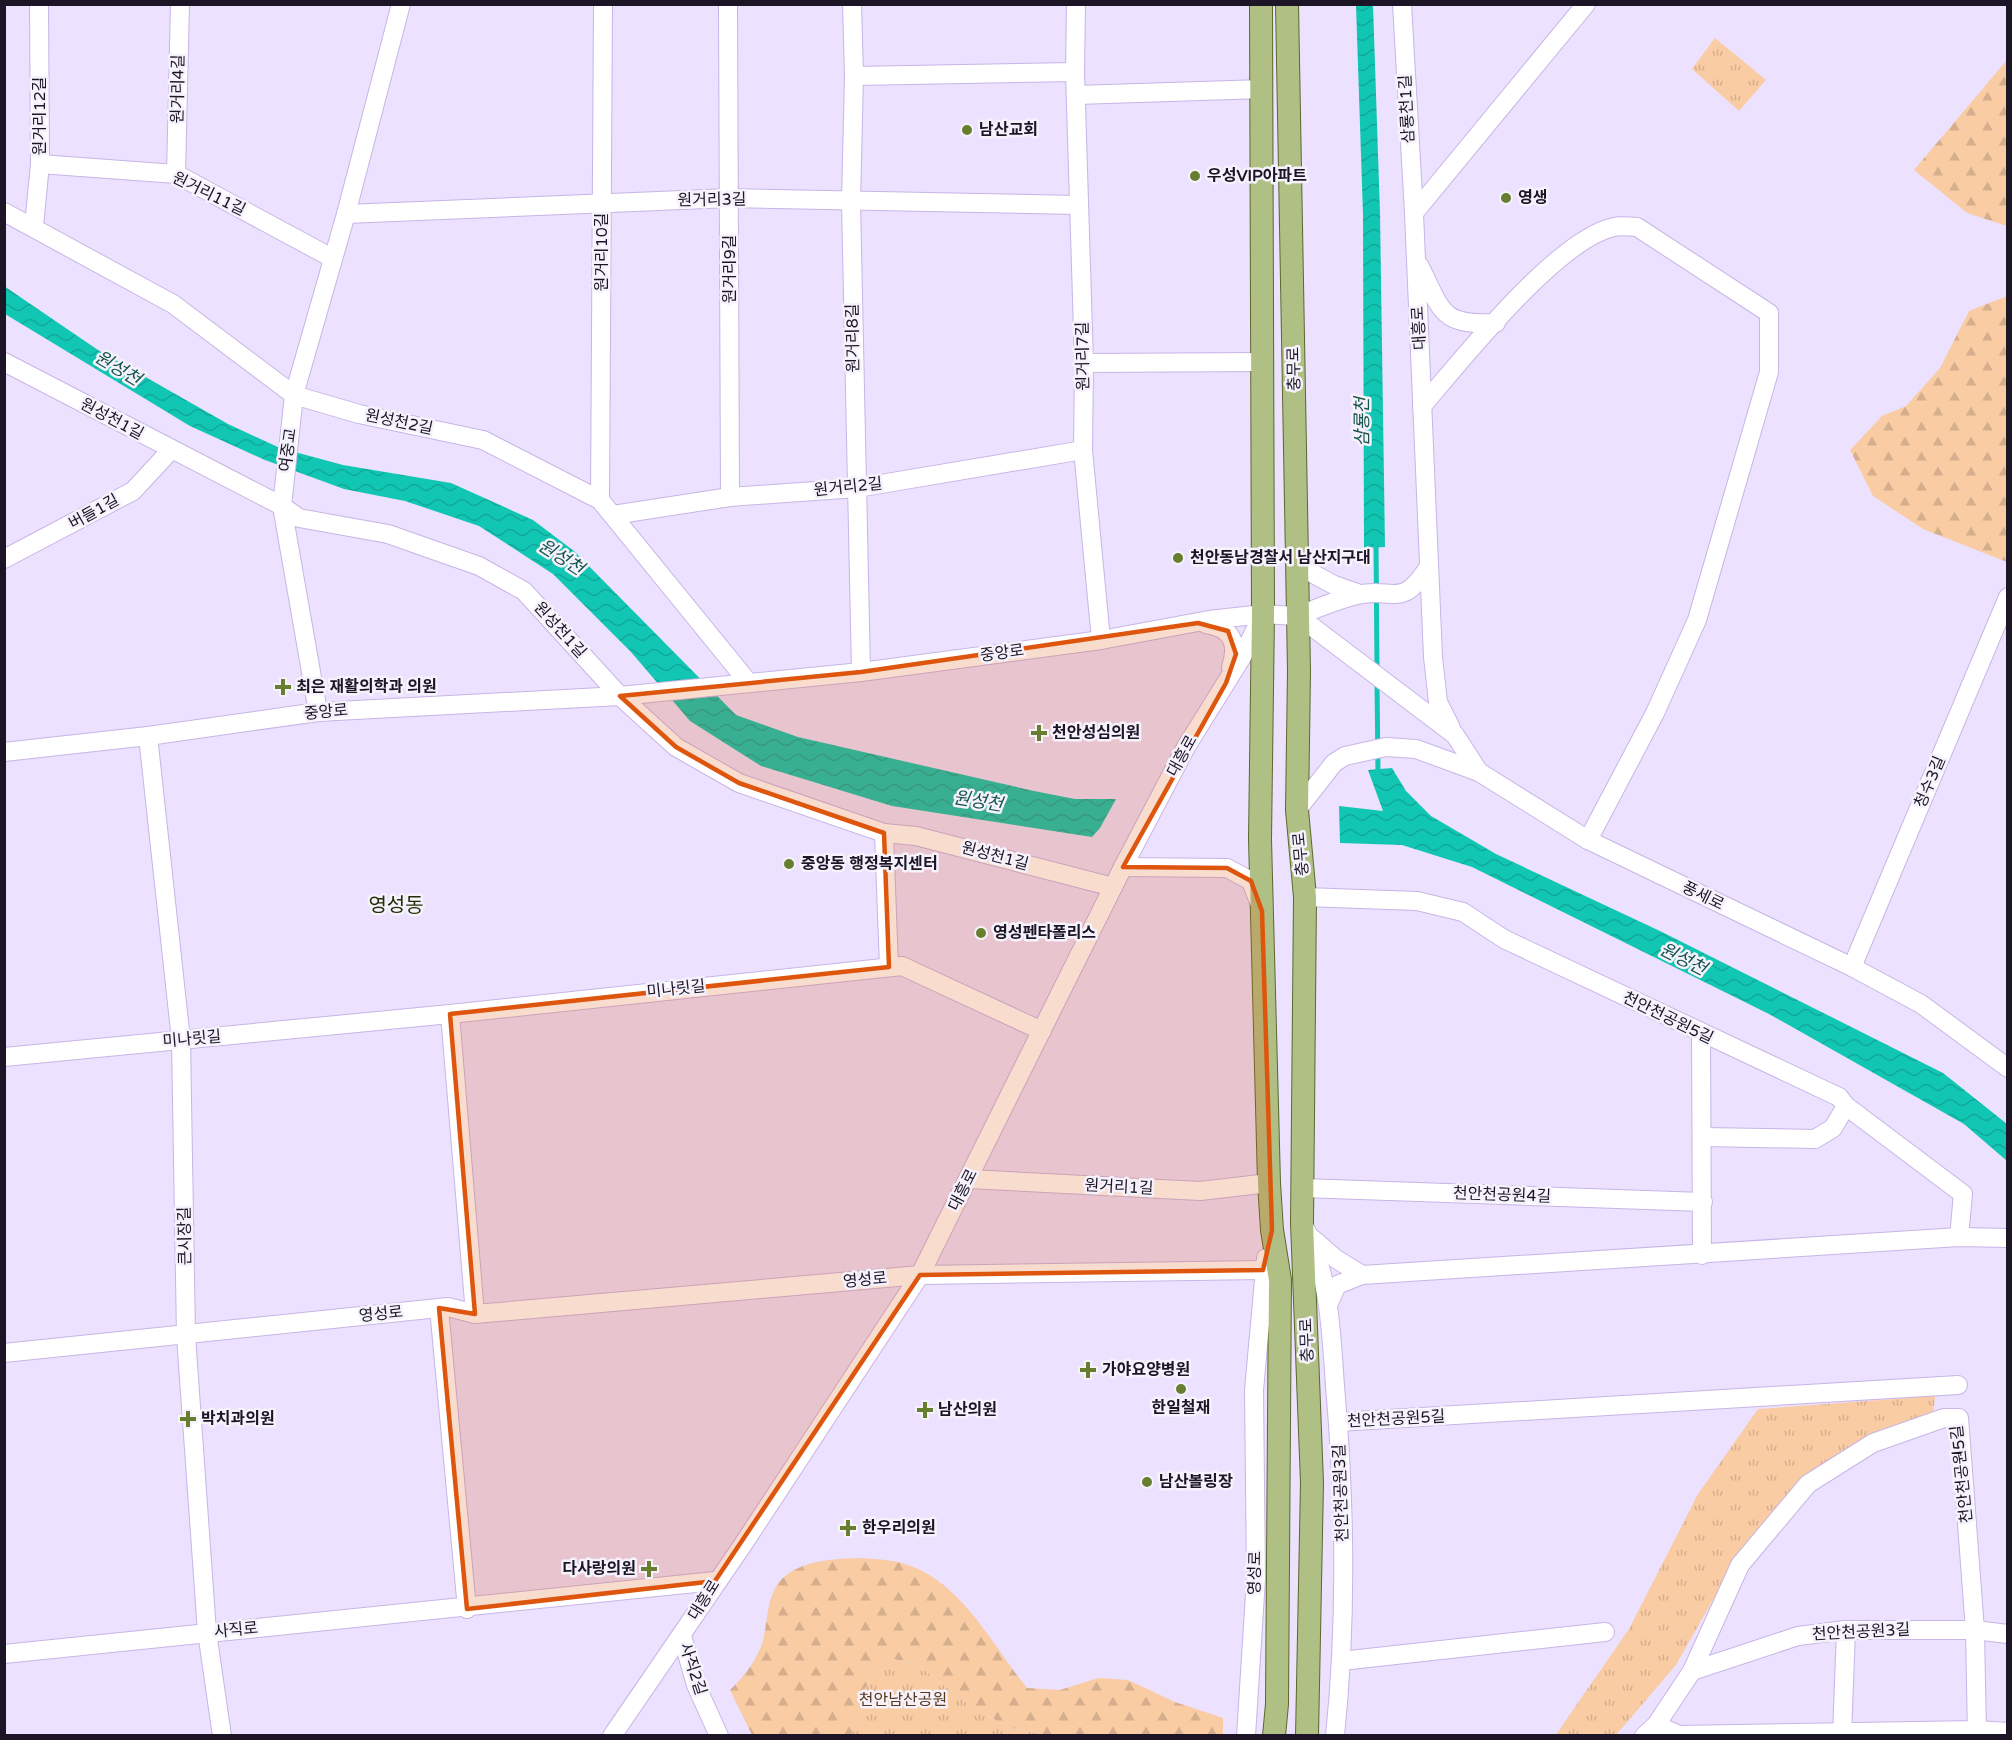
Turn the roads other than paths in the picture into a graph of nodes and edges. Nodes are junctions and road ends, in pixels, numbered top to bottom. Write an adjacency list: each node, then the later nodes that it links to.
1 (39, 4): 16 (street, 원거리12길)
2 (180, 4): 17 (street, 원거리4길)
3 (401, 4): 24 (street)
4 (603, 4): 20 (street, 원거리10길)
5 (728, 4): 18 (street, 원거리9길)
6 (852, 4): 13 (street, 원거리8길)
7 (1076, 4): 12 (street, 원거리7길)
8 (1261, 4): 14 (main road, 충무로)
9 (1287, 4): 42 (main road, 충무로)
10 (1586, 4): 23 (street)
11 (1406, 9): 23 (street, 삼룡천1길)
12 (1075, 72): 13 (street); 15 (street, 원거리7길)
13 (854, 76): 19 (street, 원거리8길)
14 (1263, 89): 15 (street); 30 (main road, 충무로)
15 (1076, 95): 21 (street, 원거리7길)
16 (40, 164): 17 (street, 원거리11길); 25 (street, 원거리12길)
17 (176, 174): 26 (street, 원거리11길)
18 (730, 198): 19 (street, 원거리3길); 20 (street, 원거리3길); 37 (street, 원거리9길)
19 (851, 202): 21 (street, 원거리3길); 36 (street, 원거리8길)
20 (602, 204): 24 (street, 원거리3길); 38 (street, 원거리10길)
21 (1078, 205): 31 (street, 원거리7길)
22 (4, 212): 25 (street, 원성천2길)
23 (1414, 213): 27 (street, 대흥로)
24 (346, 214): 26 (street)
25 (34, 226): 32 (street, 원성천2길)
26 (332, 258): 32 (street)
27 (1416, 258): 28 (street); 33 (street, 대흥로)
28 (1496, 324): 33 (street); 61 (street)
29 (4, 362): 34 (street, 원성천1길)
30 (1263, 362): 31 (street); 46 (main road, 충무로)
31 (1084, 363): 35 (street, 원거리7길)
32 (294, 394): 38 (street, 원성천2길); 39 (street, 여중교)
33 (1422, 406): 43 (street, 대흥로)
34 (171, 450): 39 (street, 원성천1길); 41 (street, 버들1길)
35 (1083, 450): 36 (street, 원거리2길); 49 (street, 원거리7길)
36 (856, 488): 37 (street, 원거리2길); 50 (street, 원거리8길)
37 (730, 497): 40 (street, 원거리2길)
38 (600, 500): 40 (street, 원성천2길)
39 (282, 506): 53 (street, 원성천1길); 54 (street)
40 (613, 515): 51 (street, 원성천2길)
41 (4, 559)
42 (1297, 565): 44 (street); 47 (main road, 충무로)
43 (1429, 566): 44 (street); 55 (street, 대흥로)
44 (1360, 594): 47 (street)
45 (2007, 597): 67 (street, 청수3길)
46 (1263, 614): 47 (street, 중앙로); 48 (street, 중앙로); 52 (street, 대흥로); 65 (main road, 충무로)
47 (1298, 616): 55 (street, 풍세로); 59 (main road, 충무로)
48 (1198, 622): 49 (street, 중앙로); 52 (street)
49 (1101, 640): 50 (street, 중앙로)
50 (861, 672): 51 (street, 중앙로)
51 (743, 682): 53 (street, 중앙로)
52 (1226, 683): 62 (street, 대흥로)
53 (620, 696): 54 (street, 중앙로); 60 (street, 원성천1길)
54 (318, 712): 56 (street, 중앙로)
55 (1455, 735): 58 (street, 풍세로)
56 (148, 736): 57 (street, 중앙로); 71 (street, 큰시장길)
57 (4, 752)
58 (1479, 772): 59 (street); 61 (street, 풍세로)
59 (1297, 810): 64 (main road, 충무로)
60 (884, 833): 63 (street, 원성천1길); 66 (street)
61 (1588, 840): 67 (street, 풍세로)
62 (1123, 867): 63 (street, 대흥로); 65 (street)
63 (1113, 887): 69 (street, 대흥로)
64 (1305, 897): 70 (street, 천안천공원5길); 78 (main road, 충무로)
65 (1262, 911): 77 (main road, 충무로)
66 (896, 966): 68 (street, 미나릿길); 69 (street)
67 (1852, 967): 73 (street, 풍세로)
68 (450, 1014): 71 (street, 미나릿길); 90 (street)
69 (1042, 1031): 76 (street, 대흥로)
70 (1701, 1034): 74 (street, 천안천공원5길); 75 (street)
71 (182, 1040): 72 (street, 미나릿길); 91 (street, 큰시장길)
72 (4, 1057)
73 (2007, 1068)
74 (1846, 1106): 75 (street); 82 (street, 천안천공원5길)
75 (1703, 1137): 79 (street)
76 (969, 1179): 77 (street, 원거리1길); 86 (street, 대흥로)
77 (1269, 1183): 81 (main road, 충무로)
78 (1302, 1188): 79 (street, 천안천공원4길); 80 (main road, 충무로)
79 (1703, 1202): 84 (street)
80 (1306, 1229): 87 (street); 88 (street, 천안천공원3길); 115 (main road, 충무로)
81 (1272, 1230): 85 (street); 114 (main road, 충무로)
82 (1959, 1237): 83 (street); 84 (street)
83 (2007, 1238)
84 (1702, 1255): 87 (street)
85 (1263, 1270): 86 (street, 영성로); 113 (street, 영성로)
86 (920, 1275): 90 (street, 영성로); 95 (street, 대흥로)
87 (1362, 1275): 88 (street)
88 (1328, 1305): 94 (street, 천안천공원3길)
89 (439, 1308): 90 (street, 영성로); 91 (street, 영성로); 96 (street)
90 (475, 1314)
91 (186, 1336): 92 (street, 영성로); 99 (street, 큰시장길)
92 (4, 1353)
93 (1958, 1385): 94 (street, 천안천공원5길)
94 (1338, 1422): 104 (street, 천안천공원3길)
95 (715, 1581): 96 (street, 사직로); 102 (street, 대흥로)
96 (467, 1609): 99 (street, 사직로)
97 (1846, 1630): 98 (street, 천안천공원3길); 105 (street, 천안천공원3길); 108 (street)
98 (1975, 1630): 101 (street, 천안천공원3길); 105 (street, 천안천공원5길); 109 (street, 천안천공원5길)
99 (207, 1632): 103 (street, 사직로); 110 (street, 큰시장길)
100 (1605, 1632): 104 (street)
101 (2007, 1634)
102 (682, 1636): 111 (street, 대흥로); 112 (street, 사직2길)
103 (4, 1654)
104 (1341, 1661): 116 (street, 천안천공원3길)
105 (1692, 1671): 106 (street)
106 (1650, 1730): 108 (street)
107 (2007, 1732): 109 (street)
108 (1842, 1733): 109 (street)
109 (1977, 1733)
110 (222, 1736)
111 (612, 1736)
112 (719, 1736)
113 (1246, 1736)
114 (1274, 1736)
115 (1307, 1736)
116 (1335, 1736)

